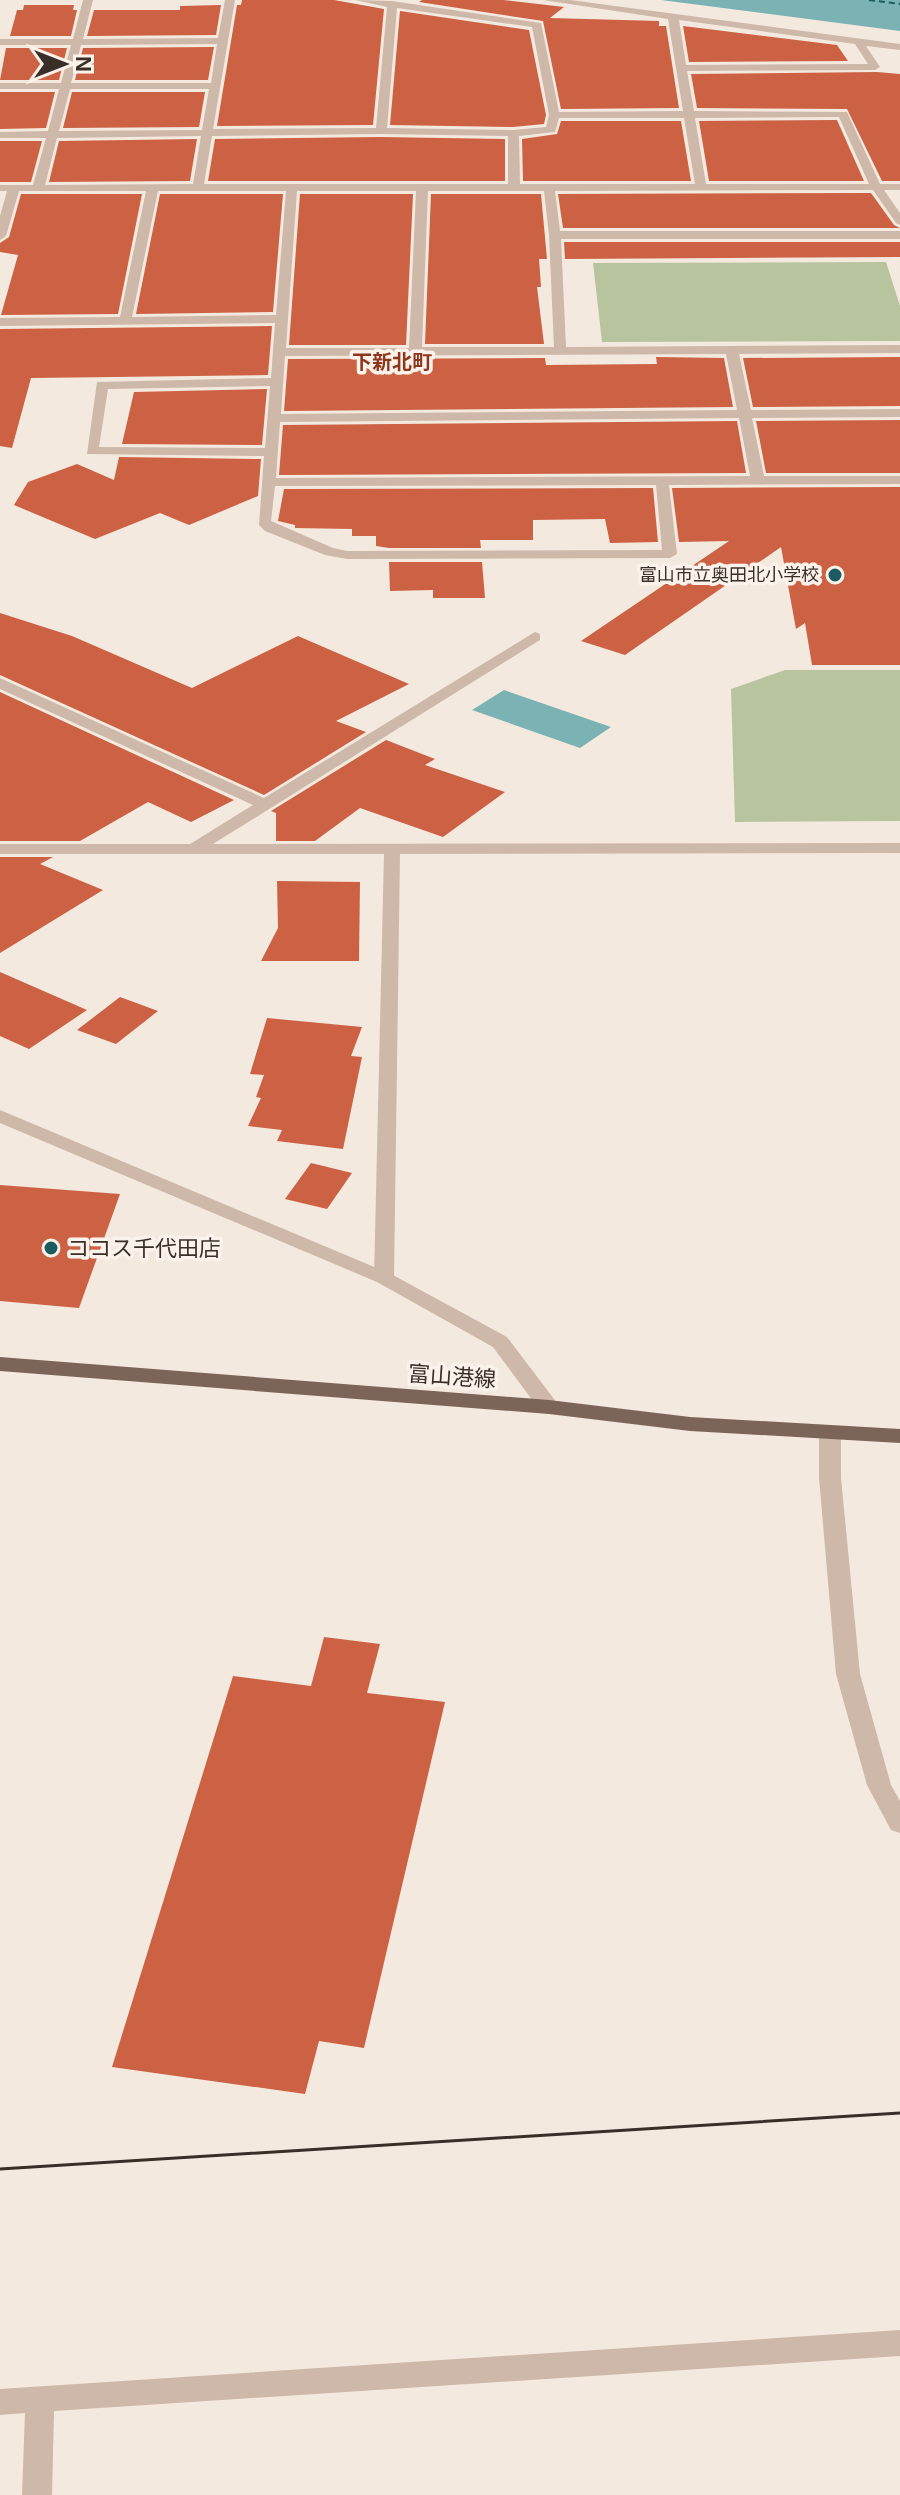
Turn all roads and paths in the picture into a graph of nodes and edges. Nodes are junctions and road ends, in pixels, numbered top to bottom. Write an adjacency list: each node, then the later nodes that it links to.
1 (88, 0): 10 (street)
2 (230, 0): 7 (street)
3 (360, 0): 5 (street)
4 (548, 0): 6 (street)
5 (392, 4): 17 (street); 18 (street)
6 (673, 16): 8 (street); 12 (street)
7 (223, 41): 10 (street); 15 (street)
8 (858, 41): 11 (street); 12 (street)
9 (0, 42): 10 (street)
10 (77, 42): 14 (street)
11 (900, 47)
12 (682, 68): 16 (street)
13 (0, 86): 14 (street)
14 (65, 86): 15 (street); 22 (street)
15 (215, 86): 20 (street)
16 (690, 113): 17 (street); 29 (street); 30 (street)
17 (554, 115): 19 (street)
18 (381, 131): 19 (street); 20 (street)
19 (513, 133): 23 (street)
20 (207, 134): 22 (street); 26 (street)
21 (0, 135): 22 (street)
22 (52, 135): 34 (street)
23 (514, 185): 24 (street); 28 (street)
24 (422, 186): 27 (street); 45 (street)
25 (153, 187): 26 (street); 34 (street); 40 (street)
26 (198, 187): 27 (street)
27 (292, 187): 39 (street)
28 (549, 187): 29 (street); 36 (street)
29 (701, 187): 30 (street)
30 (876, 187): 31 (street); 35 (street)
31 (900, 187)
32 (0, 188): 33 (street)
33 (14, 188): 34 (street); 38 (street)
34 (38, 188)
35 (900, 221)
36 (555, 235): 37 (street); 43 (street)
37 (900, 235)
38 (0, 236)
39 (281, 319): 40 (street); 46 (street)
40 (125, 321): 41 (street)
41 (0, 322)
42 (900, 349): 44 (street)
43 (560, 350): 44 (street); 45 (street)
44 (732, 350): 49 (street)
45 (415, 351): 46 (street)
46 (279, 352): 47 (street)
47 (277, 382): 50 (street); 51 (street)
48 (900, 413): 49 (street)
49 (744, 414): 50 (street); 54 (street)
50 (274, 418): 51 (street)
51 (271, 452): 55 (street)
52 (900, 480): 54 (street)
53 (662, 481): 54 (street); 55 (street); 55 (street)
54 (758, 481)
55 (269, 482)
56 (535, 637): 58 (street)
57 (0, 683): 58 (street)
58 (264, 804): 61 (street)
59 (900, 848): 62 (street)
60 (0, 849): 61 (street)
61 (193, 849): 62 (street)
62 (392, 849): 64 (street)
63 (0, 1116): 64 (street)
64 (384, 1278): 66 (street)
65 (0, 1364): 66 (main road, 富山港線)
66 (549, 1407): 67 (main road, 富山港線)
67 (830, 1432): 68 (main road, 富山港線); 69 (street)
68 (900, 1436)
69 (900, 1824)
70 (900, 2343): 71 (street)
71 (40, 2400): 72 (street); 73 (street)
72 (0, 2402)
73 (37, 2495)

